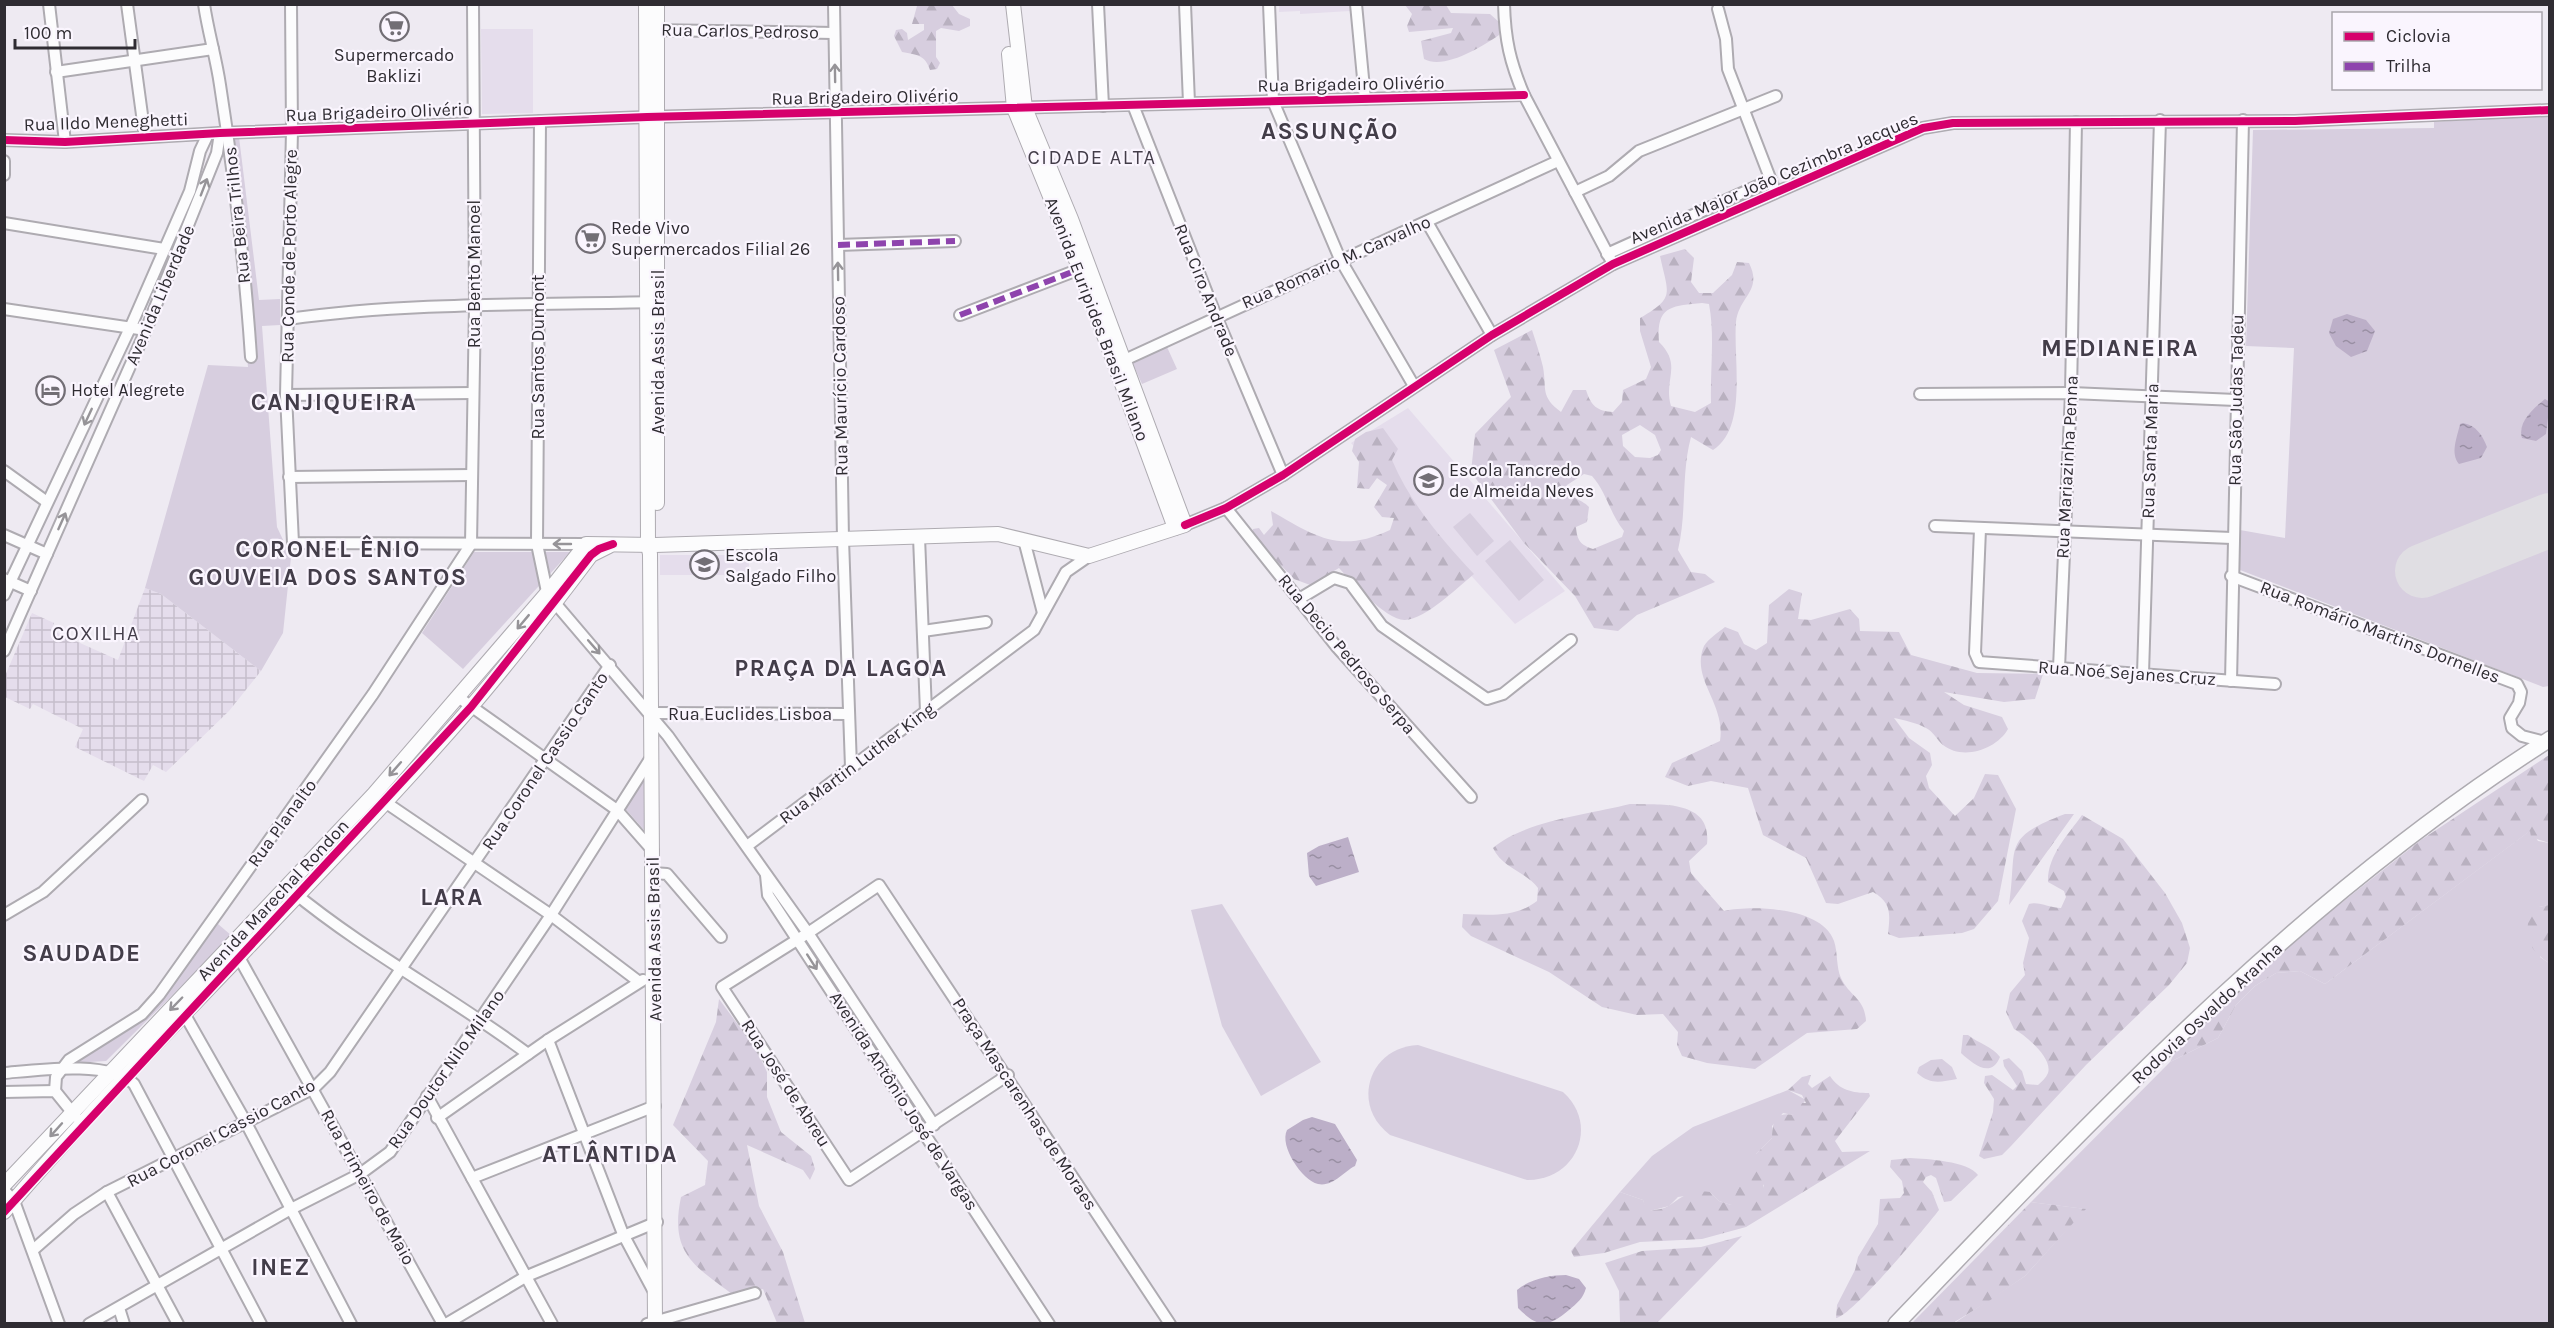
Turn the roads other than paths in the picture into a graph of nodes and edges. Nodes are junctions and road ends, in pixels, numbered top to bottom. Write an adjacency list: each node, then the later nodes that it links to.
1 (49, 4): 21 (street)
2 (127, 4): 20 (street)
3 (204, 4): 19 (street, Rua Beira Trilhos)
4 (291, 4): 39 (street, Rua Conde de Porto Alegre)
5 (473, 4): 38 (street, Rua Bento Manoel)
6 (646, 4): 17 (main road, Avenida Assis Brasil)
7 (657, 4): 17 (main road, Avenida Assis Brasil)
8 (834, 4): 18 (street, Rua Maurício Cardoso)
9 (1005, 4): 29 (main road, Avenida Euripides Brasil Milano)
10 (1013, 4): 29 (main road, Avenida Euripides Brasil Milano)
11 (1098, 4): 28 (street)
12 (1185, 4): 26 (street)
13 (1269, 4): 25 (street)
14 (1356, 4): 24 (street)
15 (1504, 4): 22 (street)
16 (1718, 9): 30 (street)
17 (652, 30): 18 (street, Rua Carlos Pedroso); 33 (main road, Avenida Assis Brasil)
18 (834, 33): 32 (street, Rua Maurício Cardoso, one-way to 18)
19 (213, 49): 20 (street); 40 (street, Rua Beira Trilhos)
20 (135, 62): 21 (street); 42 (street)
21 (56, 72): 44 (street)
22 (1524, 95): 24 (street, Rua Brigadeiro Olivério); 46 (street)
23 (1776, 96): 30 (street)
24 (1365, 99): 25 (street, Rua Brigadeiro Olivério)
25 (1273, 101): 26 (street, Rua Brigadeiro Olivério); 60 (street)
26 (1189, 103): 27 (street, Rua Brigadeiro Olivério)
27 (1133, 105): 28 (street, Rua Brigadeiro Olivério); 68 (street, Rua Ciro Andrade)
28 (1103, 106): 29 (street, Rua Brigadeiro Olivério)
29 (1019, 108): 32 (street, Rua Brigadeiro Olivério); 52 (main road, Avenida Euripides Brasil Milano)
30 (1742, 109): 48 (street); 49 (street)
31 (2550, 110): 35 (street, Avenida Major João Cezimbra Jacques)
32 (835, 112): 33 (street, Rua Brigadeiro Olivério); 57 (street, Rua Maurício Cardoso)
33 (652, 117): 36 (street, Rua Brigadeiro Olivério); 63 (main road, Avenida Assis Brasil)
34 (2160, 120): 35 (street, Avenida Major João Cezimbra Jacques); 37 (street, Avenida Major João Cezimbra Jacques); 81 (street, Rua Santa Maria)
35 (2243, 120): 82 (street, Rua São Judas Tadeu)
36 (540, 122): 38 (street, Rua Brigadeiro Olivério); 64 (street, Rua Santos Dumont)
37 (2076, 122): 50 (street, Avenida Major João Cezimbra Jacques); 78 (street, Rua Mariazinha Penna)
38 (472, 124): 39 (street, Rua Brigadeiro Olivério); 65 (street, Rua Bento Manoel)
39 (292, 131): 40 (street, Rua Brigadeiro Olivério); 69 (street, Rua Conde de Porto Alegre)
40 (224, 133): 41 (street, Rua Brigadeiro Olivério); 53 (street, Avenida Liberdade, one-way to 40); 74 (street, Rua Beira Trilhos)
41 (208, 134): 42 (street, Rua Ildo Meneghetti); 51 (street, Avenida Liberdade)
42 (145, 137): 44 (street, Rua Ildo Meneghetti)
43 (4, 140): 44 (street, Rua Ildo Meneghetti)
44 (65, 142)
45 (4, 161): 47 (street)
46 (1558, 161): 49 (street); 54 (street, Rua Romario M. Carvalho)
47 (4, 176)
48 (1771, 180): 50 (street); 59 (street)
49 (1575, 192): 59 (street)
50 (1776, 192): 61 (street, Avenida Major João Cezimbra Jacques)
51 (178, 217): 53 (street); 58 (street, Avenida Liberdade)
52 (1066, 221): 62 (main road, Avenida Euripides Brasil Milano); 70 (main road, Avenida Euripides Brasil Milano)
53 (190, 222): 72 (street, Avenida Liberdade)
54 (1427, 222): 60 (street, Rua Romario M. Carvalho); 73 (street)
55 (4, 223): 58 (street)
56 (955, 241): 57 (street)
57 (837, 245): 97 (street, Rua Maurício Cardoso, one-way to 57)
58 (164, 249): 71 (street, Avenida Liberdade)
59 (1607, 254): 61 (street)
60 (1340, 259): 68 (street, Rua Romario M. Carvalho); 76 (street)
61 (1613, 264): 73 (street, Avenida Major João Cezimbra Jacques)
62 (1080, 269): 67 (street); 70 (main road, Avenida Euripides Brasil Milano)
63 (653, 302): 64 (street); 104 (main road, Avenida Assis Brasil)
64 (539, 304): 65 (street); 100 (street, Rua Santos Dumont)
65 (475, 305): 69 (street); 77 (street, Rua Bento Manoel)
66 (4, 309): 71 (street)
67 (960, 315)
68 (1216, 316): 75 (street, Rua Romario M. Carvalho); 85 (street, Rua Ciro Andrade)
69 (288, 319): 80 (street, Rua Conde de Porto Alegre)
70 (1103, 320): 75 (main road, Avenida Euripides Brasil Milano)
71 (131, 326): 72 (street); 87 (street, Avenida Liberdade, one-way to 87)
72 (146, 330): 105 (street, Avenida Liberdade, one-way to 72)
73 (1492, 335): 76 (street, Avenida Major João Cezimbra Jacques)
74 (251, 357)
75 (1120, 362): 90 (main road, Avenida Euripides Brasil Milano)
76 (1414, 386): 85 (street, Avenida Major João Cezimbra Jacques)
77 (473, 393): 80 (street); 84 (street, Rua Bento Manoel)
78 (2071, 393): 79 (street); 81 (street); 92 (street, Rua Mariazinha Penna)
79 (1920, 394)
80 (286, 395): 86 (street, Rua Conde de Porto Alegre)
81 (2152, 396): 82 (street); 94 (street, Rua Santa Maria)
82 (2236, 400): 96 (street, Rua São Judas Tadeu)
83 (4, 471): 87 (street)
84 (472, 475): 86 (street); 99 (street, Rua Bento Manoel)
85 (1283, 475): 88 (street, Avenida Major João Cezimbra Jacques)
86 (289, 477): 99 (street, Rua Conde de Porto Alegre)
87 (47, 502): 103 (street, Avenida Liberdade)
88 (1226, 508): 90 (street, Rua Martin Luther King); 112 (street, Rua Decio Pedroso Serpa)
89 (1935, 526): 91 (street)
90 (1180, 527): 106 (main road, Rua Martin Luther King)
91 (1980, 529): 92 (street); 119 (street, Rua Noé Sejanes Cruz)
92 (2063, 532): 94 (street); 119 (street, Rua Mariazinha Penna)
93 (4, 534): 103 (street)
94 (2148, 535): 96 (street); 120 (street, Rua Santa Maria)
95 (919, 537): 97 (main road); 98 (main road); 115 (street)
96 (2232, 538): 107 (street, Rua São Judas Tadeu)
97 (843, 539): 104 (main road); 127 (street, Rua Maurício Cardoso)
98 (1024, 540): 106 (main road); 113 (street)
99 (471, 544): 100 (street); 158 (street, Rua Planalto)
100 (537, 544): 101 (street, one-way to 100); 111 (street, Rua Santos Dumont)
101 (586, 544): 102 (main road); 111 (main road, Avenida Marechal Rondon)
102 (614, 544): 104 (main road); 111 (main road, Avenida Marechal Rondon)
103 (27, 545): 105 (street); 108 (street, Avenida Liberdade)
104 (651, 548): 126 (main road, Avenida Assis Brasil)
105 (47, 554): 109 (street, Avenida Liberdade)
106 (1089, 556): 113 (street, Rua Martin Luther King)
107 (2231, 576): 121 (street, Rua São Judas Tadeu); 128 (street, Rua Romário Martins Dornelles)
108 (8, 580): 109 (street); 110 (street, Avenida Liberdade)
109 (31, 591): 117 (street, Avenida Liberdade)
110 (4, 595)
111 (552, 597): 118 (street, Avenida Antônio José de Vargas, one-way to 118); 123 (main road, Avenida Marechal Rondon, one-way to 123); 124 (main road, Avenida Marechal Rondon)
112 (1299, 599): 116 (street); 132 (street, Rua Decio Pedroso Serpa)
113 (1043, 613): 125 (street, Rua Martin Luther King)
114 (986, 622): 115 (street)
115 (923, 631): 125 (street)
116 (1571, 640)
117 (4, 651)
118 (610, 665): 126 (street, Avenida Antônio José de Vargas); 130 (street, Rua Coronel Cassio Canto)
119 (2059, 668): 120 (street, Rua Noé Sejanes Cruz)
120 (2143, 674): 121 (street, Rua Noé Sejanes Cruz)
121 (2231, 681): 122 (street, Rua Noé Sejanes Cruz)
122 (2275, 684)
123 (458, 697): 124 (street); 140 (main road, Avenida Marechal Rondon, one-way to 140)
124 (471, 707): 130 (street); 134 (main road, Avenida Marechal Rondon)
125 (926, 712): 131 (street, Rua Martin Luther King)
126 (651, 713): 127 (street, Rua Euclides Lisboa); 129 (main road, Avenida Assis Brasil); 136 (street, Avenida Antônio José de Vargas)
127 (849, 714): 131 (street, Rua Maurício Cardoso)
128 (2547, 741): 202 (highway, Rodovia Osvaldo Aranha)
129 (652, 756): 135 (street, Rua Doutor Nilo Milano); 137 (main road, Avenida Assis Brasil)
130 (546, 759): 135 (street); 138 (street, Rua Coronel Cassio Canto)
131 (851, 767): 136 (street, Rua Martin Luther King)
132 (1471, 796)
133 (142, 800): 142 (street)
134 (385, 802): 138 (street); 140 (main road, Avenida Marechal Rondon)
135 (617, 810): 137 (street); 143 (street, Rua Doutor Nilo Milano)
136 (747, 846): 141 (street, Avenida Antônio José de Vargas)
137 (653, 851): 139 (main road, Avenida Assis Brasil)
138 (475, 865): 143 (street); 149 (street, Rua Coronel Cassio Canto)
139 (653, 873): 145 (street); 150 (main road, Avenida Assis Brasil)
140 (292, 891): 147 (main road, Avenida Marechal Rondon); 148 (main road, Avenida Marechal Rondon); 149 (street)
141 (783, 909): 144 (street, Avenida Antônio José de Vargas); 146 (street, Avenida Antônio José de Vargas)
142 (4, 915)
143 (551, 915): 151 (street); 153 (street, Rua Doutor Nilo Milano)
144 (808, 933): 146 (street); 156 (street, Avenida Antônio José de Vargas); 161 (street, Praça Mascarenhas de Moraes)
145 (721, 938)
146 (797, 939): 157 (street, Avenida Antônio José de Vargas, one-way to 157); 172 (street, Rua José de Abreu)
147 (231, 946): 148 (street, Avenida Marechal Rondon); 159 (main road, Avenida Marechal Rondon, one-way to 159)
148 (240, 957): 152 (main road, Avenida Marechal Rondon); 163 (street, Rua Primeiro de Maio)
149 (403, 970): 153 (street); 163 (street, Rua Coronel Cassio Canto)
150 (654, 977): 151 (street); 167 (main road, Avenida Assis Brasil)
151 (638, 981): 154 (street)
152 (184, 1014): 162 (main road, Avenida Marechal Rondon); 170 (street)
153 (481, 1019): 155 (street); 166 (street, Rua Doutor Nilo Milano)
154 (548, 1040): 155 (street); 173 (street)
155 (528, 1054): 169 (street)
156 (889, 1056): 157 (street); 172 (street, Avenida Antônio José de Vargas)
157 (879, 1063): 172 (street, Avenida Antônio José de Vargas)
158 (60, 1069): 159 (street); 160 (street); 164 (street)
159 (110, 1072): 162 (street); 168 (main road, Avenida Marechal Rondon)
160 (4, 1073)
161 (1008, 1075): 172 (street); 201 (street, Praça Mascarenhas de Moraes)
162 (127, 1077): 171 (main road, Avenida Marechal Rondon); 174 (street)
163 (314, 1088): 170 (street, Rua Coronel Cassio Canto); 175 (street, Rua Primeiro de Maio)
164 (55, 1091): 165 (street); 168 (street)
165 (4, 1092)
166 (427, 1096): 169 (street); 175 (street, Rua Doutor Nilo Milano)
167 (655, 1107): 173 (street); 182 (main road, Avenida Assis Brasil)
168 (73, 1112): 171 (street); 177 (main road, Avenida Marechal Rondon, one-way to 177)
169 (437, 1118): 176 (street)
170 (246, 1124): 174 (street, Rua Coronel Cassio Canto); 180 (street)
171 (82, 1126): 179 (main road, Avenida Marechal Rondon)
172 (929, 1128): 200 (street, Avenida Antônio José de Vargas)
173 (584, 1134): 176 (street); 183 (street)
174 (171, 1158): 178 (street, Rua Coronel Cassio Canto); 184 (street)
175 (360, 1174): 180 (street, Rua Doutor Nilo Milano); 198 (street, Rua Primeiro de Maio)
176 (472, 1178): 186 (street)
177 (4, 1185)
178 (107, 1192): 185 (street, Rua Coronel Cassio Canto); 187 (street)
179 (9, 1196): 181 (main road, Avenida Marechal Rondon); 185 (street)
180 (291, 1209): 184 (street, Rua Doutor Nilo Milano); 197 (street)
181 (4, 1212)
182 (657, 1222): 183 (street); 189 (main road, Avenida Assis Brasil)
183 (623, 1234): 186 (street); 189 (street)
184 (221, 1249): 187 (street, Rua Doutor Nilo Milano); 196 (street)
185 (33, 1250): 192 (street)
186 (526, 1276): 198 (street); 199 (street)
187 (158, 1286): 190 (street, Rua Doutor Nilo Milano); 195 (street)
188 (755, 1293): 191 (street)
189 (655, 1295): 191 (main road, Avenida Assis Brasil)
190 (119, 1308): 193 (street, Rua Doutor Nilo Milano); 194 (street)
191 (652, 1322)
192 (59, 1323)
193 (88, 1323)
194 (124, 1323)
195 (178, 1323)
196 (261, 1323)
197 (351, 1323)
198 (444, 1323)
199 (552, 1323)
200 (1049, 1323)
201 (1170, 1323)
202 (1896, 1323)

